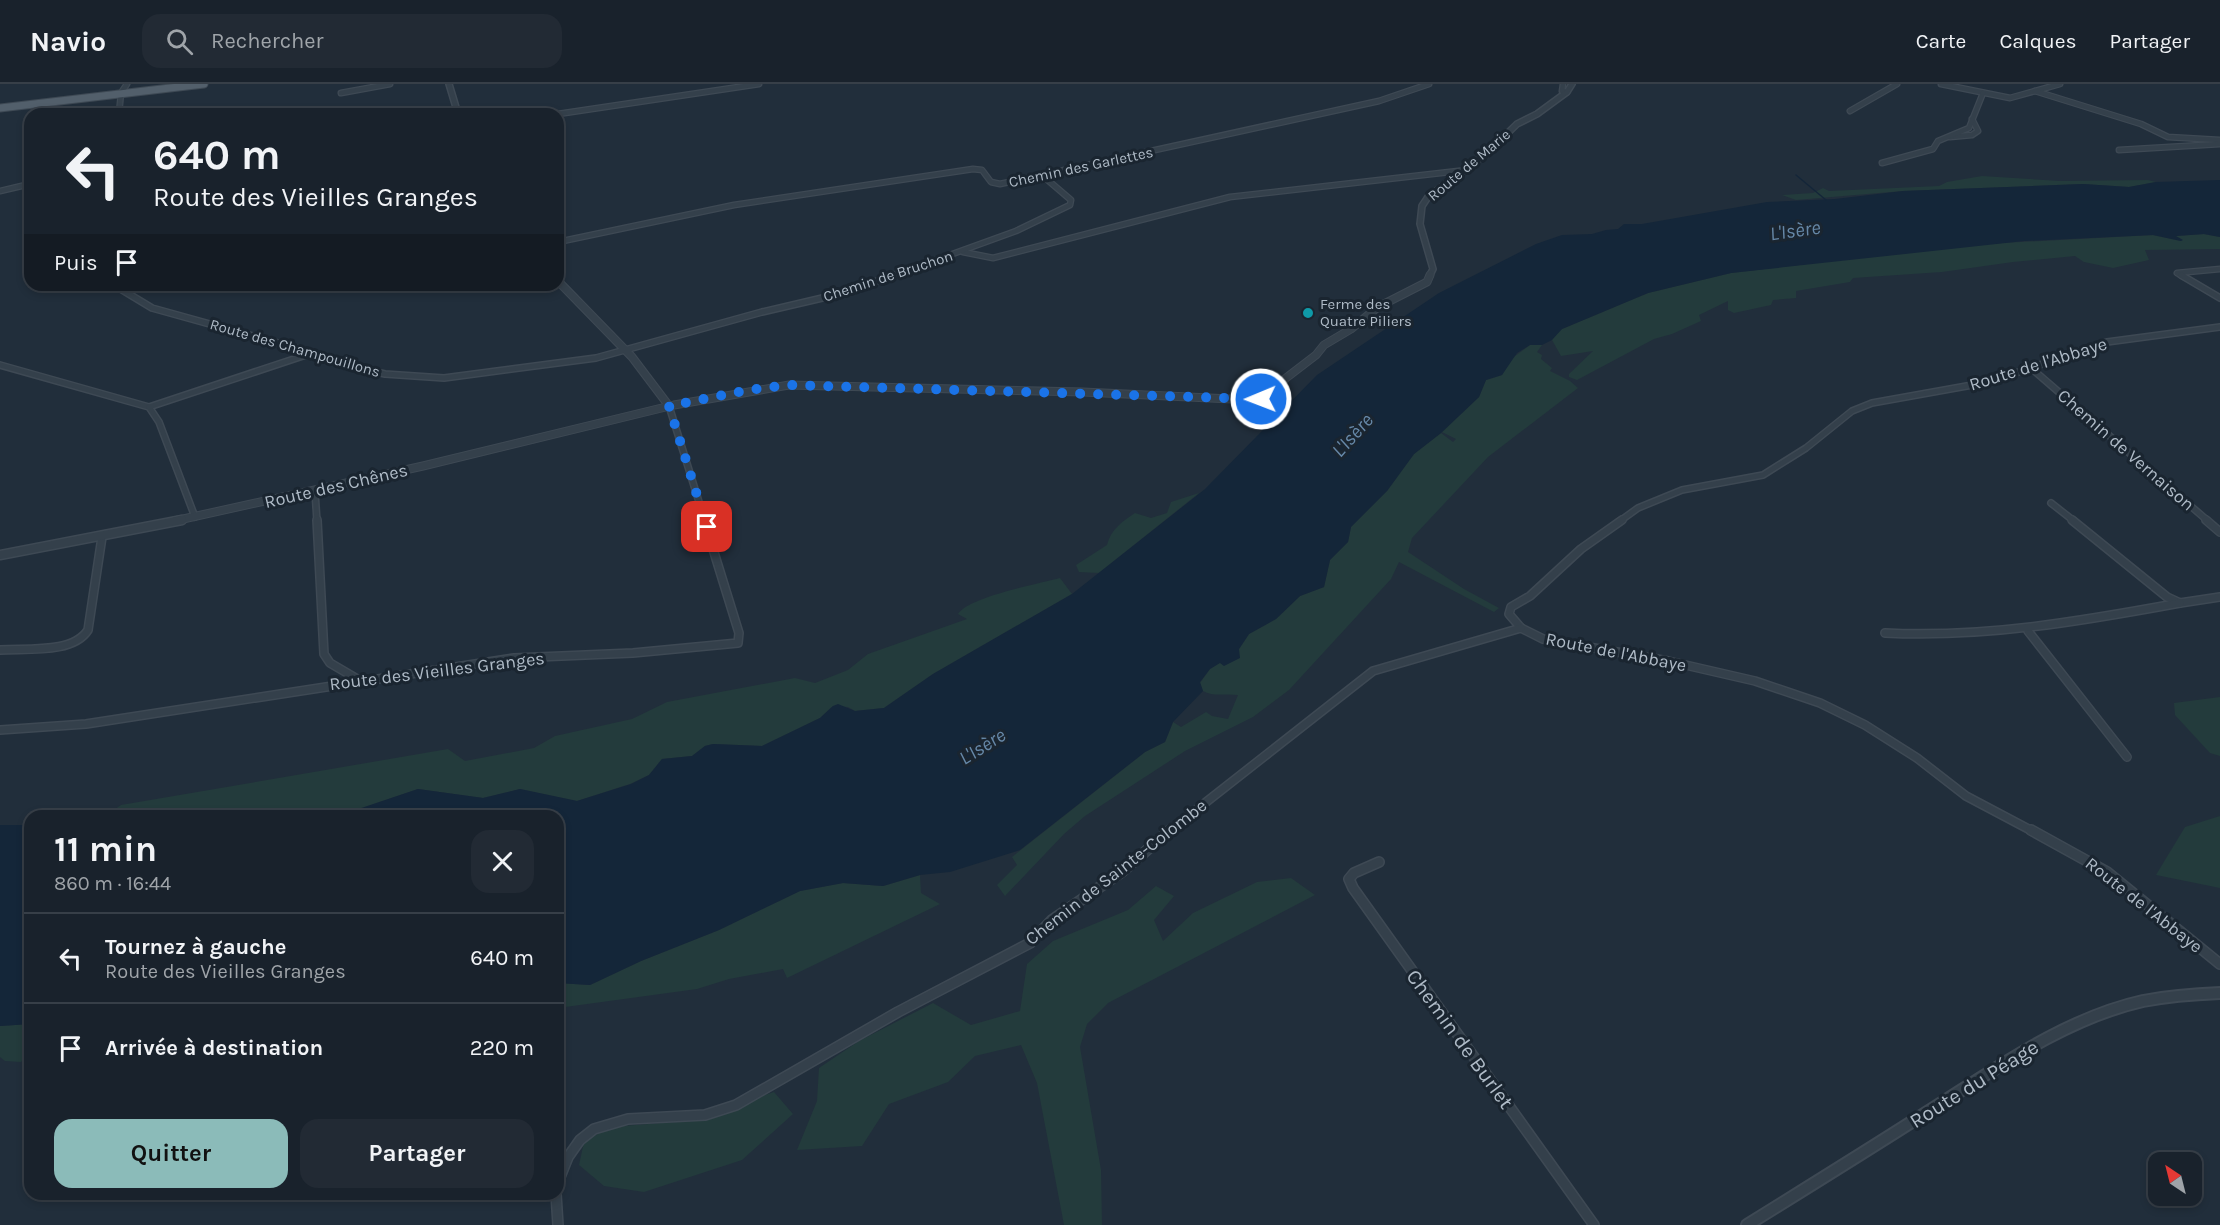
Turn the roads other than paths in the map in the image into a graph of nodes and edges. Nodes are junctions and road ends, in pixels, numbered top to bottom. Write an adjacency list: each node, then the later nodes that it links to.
1 (127, 84): 16 (street)
2 (204, 84): 16 (main road)
3 (390, 84): 14 (street)
4 (449, 84): 19 (street)
5 (759, 84): 21 (street)
6 (1429, 84): 28 (street, Chemin des Garlettes)
7 (1563, 84): 13 (street)
8 (1572, 84): 13 (street, Route de Marie)
9 (1898, 84): 20 (street)
10 (1941, 84): 15 (street)
11 (2060, 84): 12 (street)
12 (2035, 91): 15 (street); 24 (street)
13 (1567, 92): 27 (street, Route de Marie)
14 (341, 93)
15 (1983, 93): 22 (street)
16 (121, 94): 17 (main road); 18 (street)
17 (0, 108)
18 (120, 108)
19 (456, 108)
20 (1850, 111)
21 (564, 113)
22 (1972, 119): 23 (street); 23 (street)
23 (1945, 137): 26 (street)
24 (2220, 142): 25 (street)
25 (2119, 150)
26 (1882, 163)
27 (1467, 170): 32 (street); 42 (street, Route de Marie)
28 (1043, 176): 31 (street, Chemin des Garlettes); 32 (street, Chemin de Bruchon)
29 (24, 185): 30 (street)
30 (0, 190)
31 (564, 241)
32 (963, 252): 38 (street, Chemin de Bruchon)
33 (2220, 269): 36 (street)
34 (564, 286): 38 (street)
35 (124, 291): 39 (street, Route des Champouillons)
36 (2220, 298)
37 (2220, 327): 41 (street, Route de l'Abbaye)
38 (625, 351): 39 (street, Route des Champouillons); 43 (street)
39 (314, 353): 44 (street)
40 (0, 365): 44 (street)
41 (2031, 368): 48 (street, Chemin de Vernaison); 53 (street, Route de l'Abbaye)
42 (1261, 399): 43 (street, Route des Chênes)
43 (669, 406): 45 (street, Route des Chênes); 57 (street, Route des Vieilles Granges)
44 (149, 407): 47 (street)
45 (315, 492): 47 (street, Route des Chênes); 57 (street)
46 (2051, 503): 52 (street)
47 (195, 517): 49 (street, Route des Chênes)
48 (2220, 532)
49 (102, 537): 50 (street, Route des Chênes); 56 (street)
50 (0, 555)
51 (2220, 597): 52 (street)
52 (2180, 603): 54 (street)
53 (1521, 628): 61 (street, Route de l'Abbaye); 63 (street, Chemin de Sainte-Colombe)
54 (2028, 631): 55 (street); 59 (street)
55 (1885, 633)
56 (0, 650)
57 (359, 680): 58 (street, Route des Vieilles Granges)
58 (0, 730)
59 (2127, 757)
60 (1379, 862): 66 (street, Chemin de Burlet)
61 (2220, 964)
62 (2220, 993): 67 (street, Route du Péage)
63 (564, 1165)
64 (555, 1200): 65 (street)
65 (558, 1225)
66 (1594, 1225)
67 (1747, 1225)

